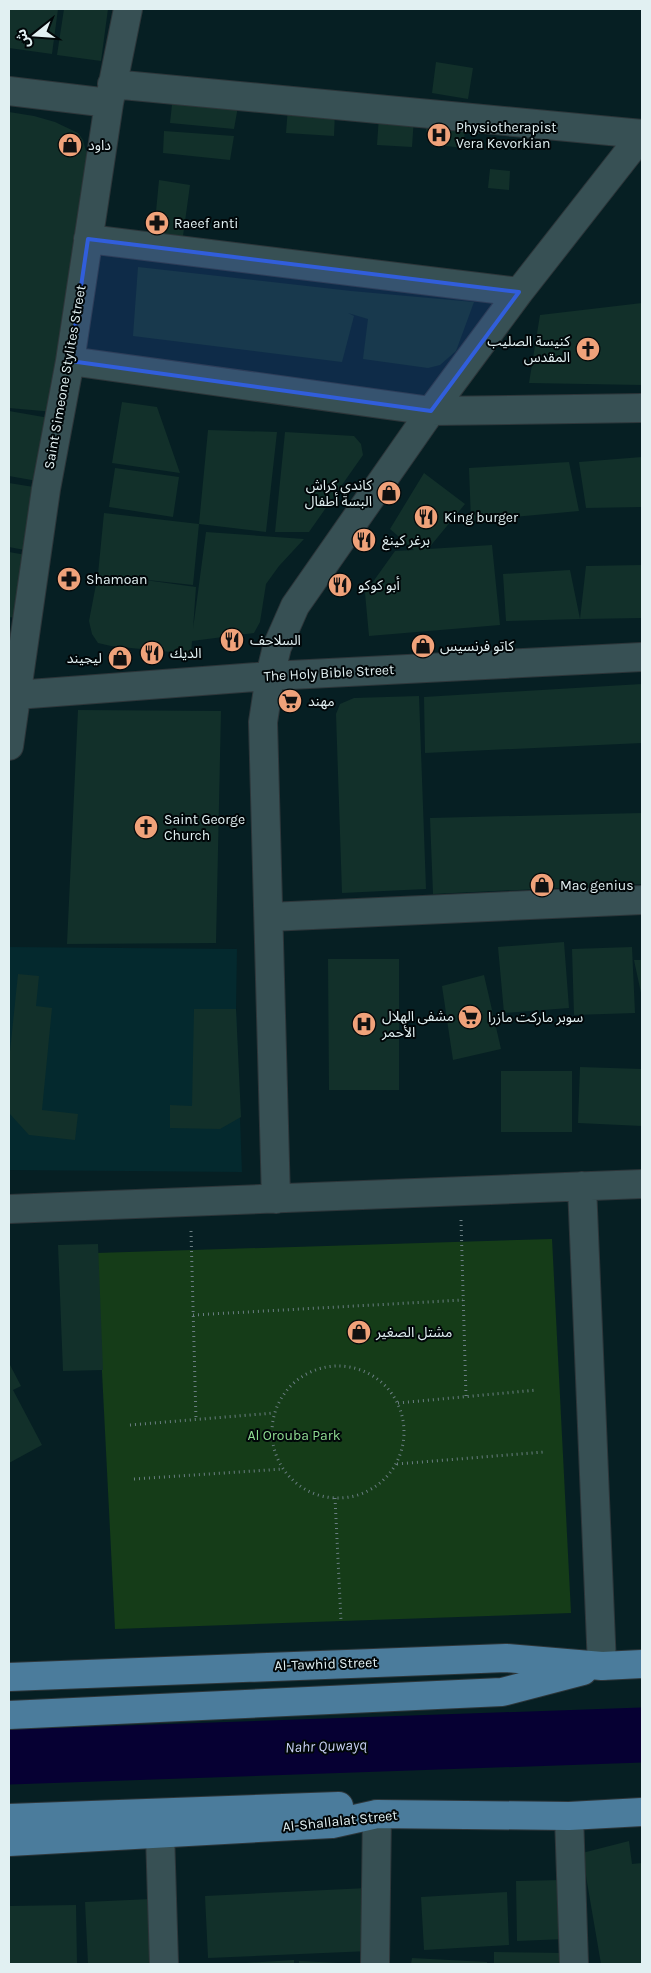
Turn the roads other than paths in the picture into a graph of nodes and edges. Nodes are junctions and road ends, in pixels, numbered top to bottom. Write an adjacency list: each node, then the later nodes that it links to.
1 (128, 9): 3 (street, Saint Simeone Stylites Street)
2 (9, 91): 3 (street)
3 (110, 94): 4 (street); 5 (street, Saint Simeone Stylites Street)
4 (642, 134): 6 (street)
5 (88, 239): 6 (street); 7 (street, Saint Simeone Stylites Street)
6 (519, 292): 9 (street)
7 (70, 361): 9 (street); 12 (street, Saint Simeone Stylites Street)
8 (642, 408): 9 (street)
9 (431, 412): 11 (street)
10 (642, 657): 11 (street, The Holy Bible Street)
11 (270, 676): 12 (street, The Holy Bible Street); 15 (street)
12 (16, 695): 13 (street, Saint Simeone Stylites Street)
13 (9, 746)
14 (642, 900): 15 (street)
15 (269, 917): 18 (street)
16 (642, 1184): 17 (street)
17 (582, 1186): 18 (street); 21 (street)
18 (276, 1199): 19 (street)
19 (9, 1209)
20 (642, 1664): 21 (main road, Al-Tawhid Street)
21 (602, 1666): 22 (main road, Al-Tawhid Street); 23 (main road)
22 (9, 1677)
23 (9, 1715)
24 (642, 1812): 26 (main road, Al-Shallalat Street)
25 (377, 1814): 26 (main road, Al-Shallalat Street); 27 (main road); 28 (main road, Al-Shallalat Street); 31 (street)
26 (569, 1816): 32 (street)
27 (9, 1818)
28 (160, 1834): 29 (main road, Al-Shallalat Street); 30 (street)
29 (9, 1842)
30 (164, 1964)
31 (375, 1964)
32 (574, 1964)

